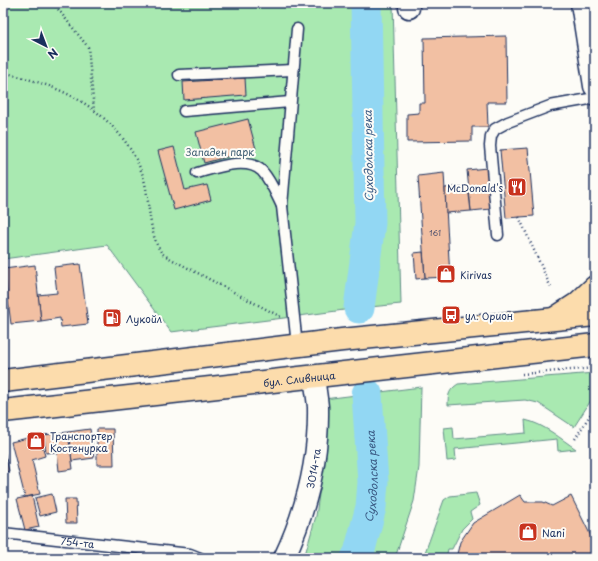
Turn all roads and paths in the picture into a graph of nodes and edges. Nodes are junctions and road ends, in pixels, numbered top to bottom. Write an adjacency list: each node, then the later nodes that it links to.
1 (53, 3): 10 (path)
2 (582, 3): 7 (main road)
3 (296, 29): 4 (lane)
4 (293, 70): 6 (lane); 9 (lane)
5 (3, 72): 10 (path)
6 (180, 75)
7 (595, 86)
8 (595, 98): 15 (lane)
9 (290, 102): 11 (lane); 13 (lane)
10 (94, 110): 20 (path)
11 (184, 111)
12 (197, 173): 13 (lane)
13 (282, 206): 20 (lane)
14 (519, 217): 17 (path)
15 (498, 235)
16 (595, 287): 19 (main road)
17 (552, 290)
18 (595, 315): 19 (main road)
19 (555, 318): 21 (main road)
20 (294, 323): 21 (lane)
21 (297, 345): 26 (main road)
22 (595, 345): 23 (main road, бул. Сливница)
23 (572, 347): 24 (main road); 25 (main road, бул. Сливница)
24 (595, 352)
25 (314, 376): 28 (main road, бул. Сливница); 32 (street, 3014-та)
26 (3, 381)
27 (595, 408): 29 (path)
28 (3, 412)
29 (575, 439)
30 (3, 533): 31 (lane, 754-та)
31 (200, 558)
32 (284, 558)

